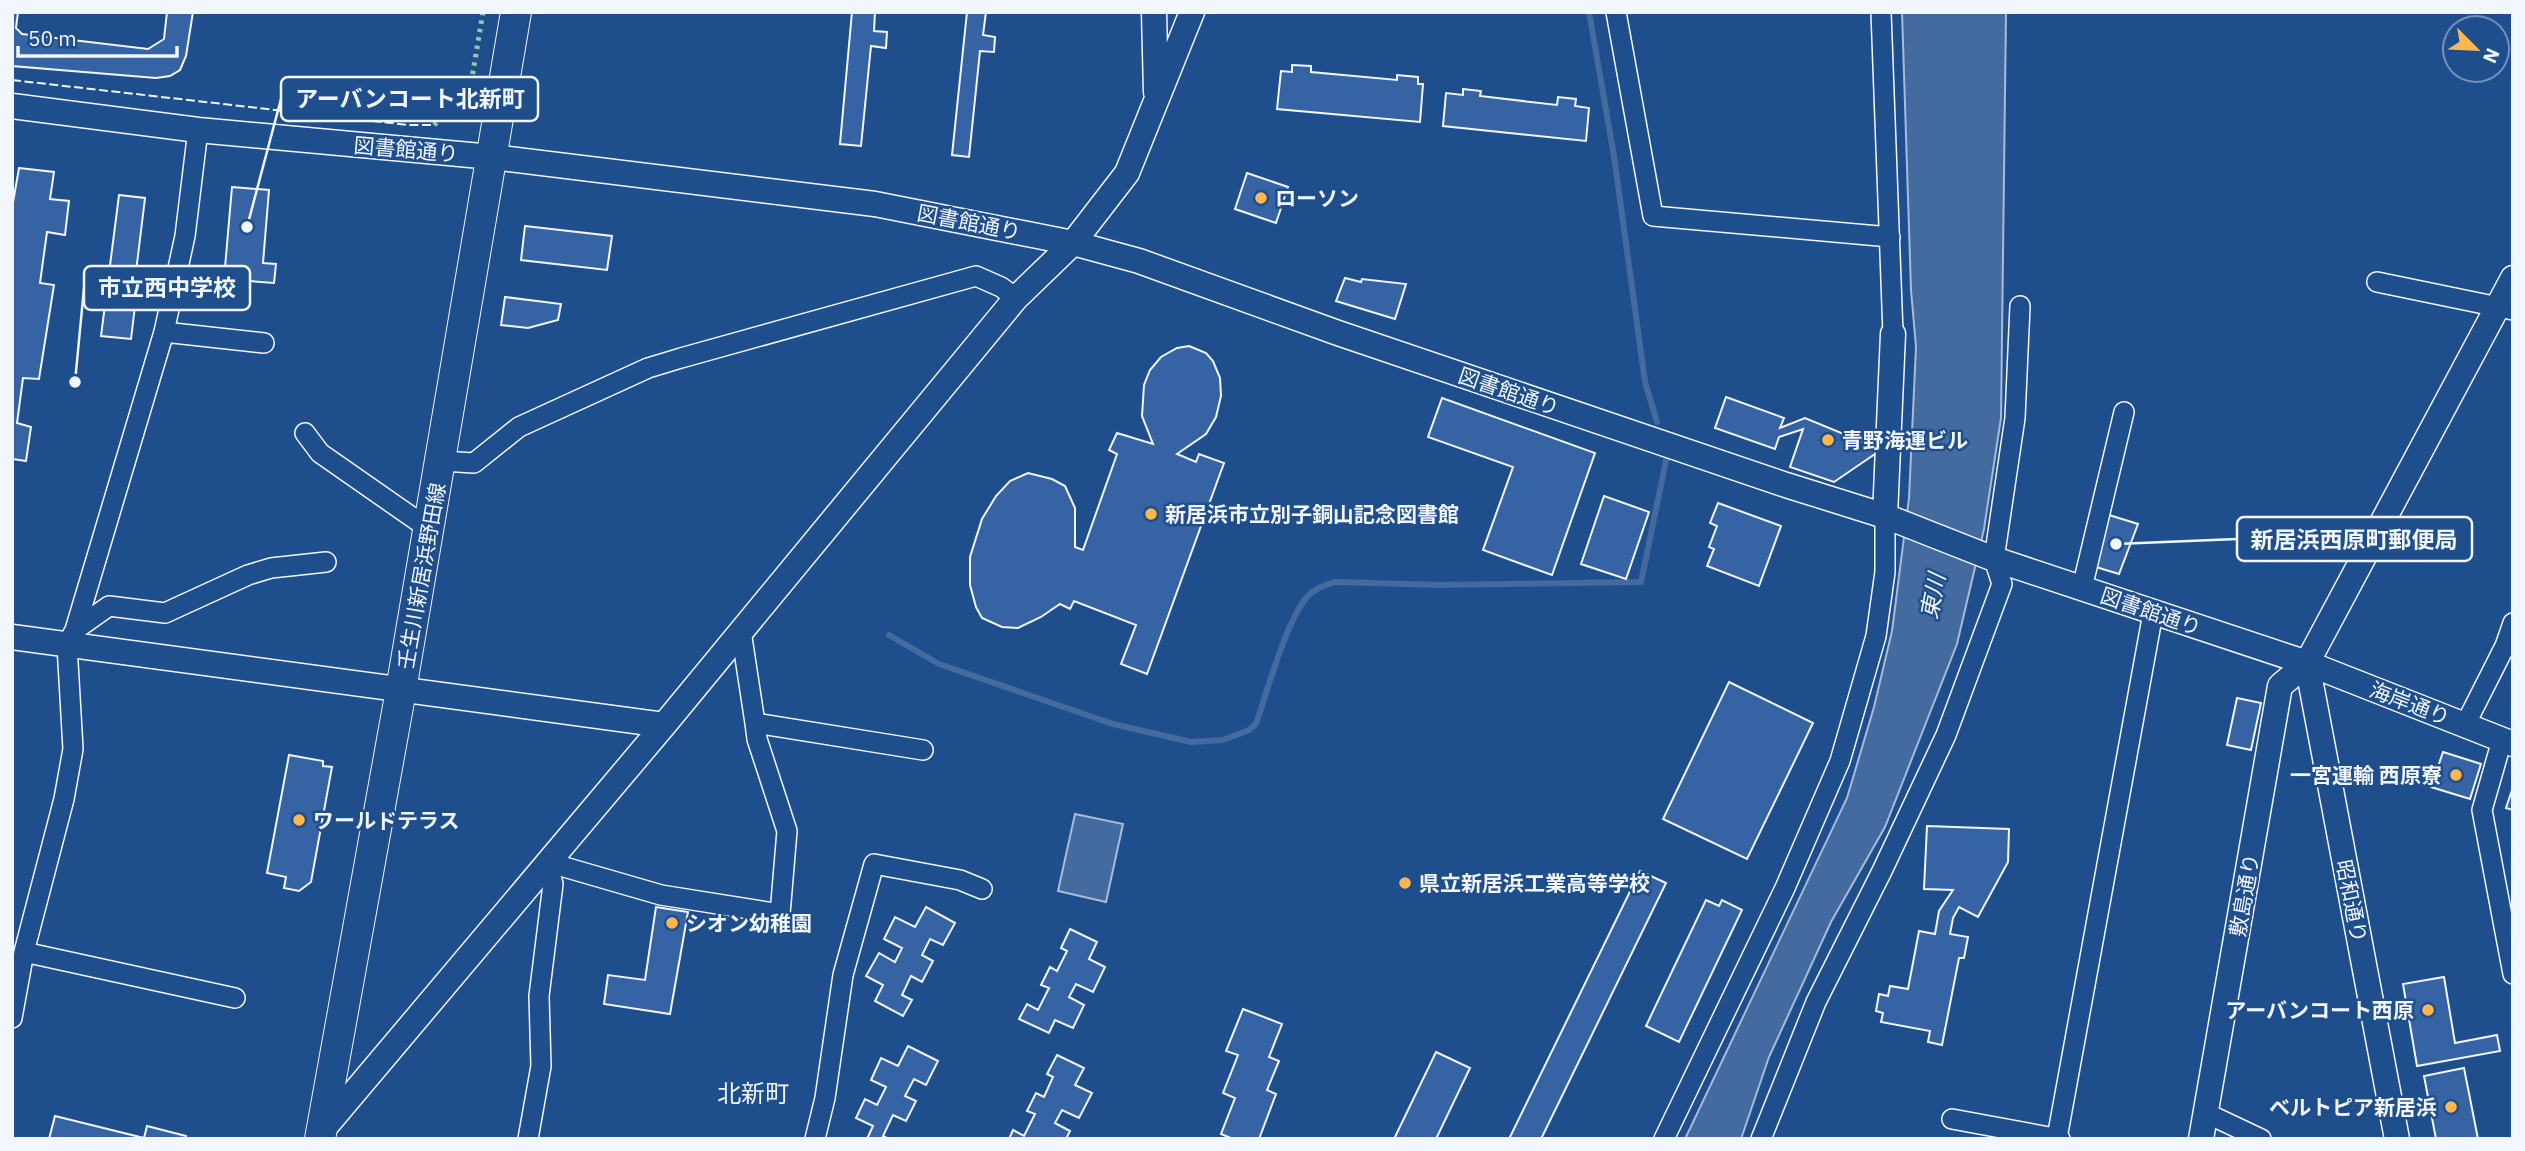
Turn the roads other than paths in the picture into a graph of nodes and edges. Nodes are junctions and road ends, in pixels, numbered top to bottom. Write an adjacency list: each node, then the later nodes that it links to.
1 (516, 12): 9 (main road, 壬生川新居浜野田線)
2 (1154, 12): 6 (street)
3 (1192, 12): 6 (street)
4 (1616, 12): 10 (street)
5 (1881, 12): 10 (street)
6 (1156, 102): 11 (street)
7 (12, 106): 8 (street, 図書館通り)
8 (198, 130): 9 (street, 図書館通り); 17 (street)
9 (492, 157): 11 (street, 図書館通り); 22 (main road, 壬生川新居浜野田線)
10 (1890, 237): 18 (street)
11 (1073, 243): 14 (street); 23 (street, 図書館通り)
12 (2513, 278): 16 (street)
13 (2377, 282): 16 (street)
14 (1016, 298): 22 (street); 30 (street)
15 (2020, 306): 25 (street)
16 (2506, 309): 33 (street)
17 (164, 332): 19 (street); 32 (street)
18 (1893, 334): 23 (street)
19 (264, 343)
20 (2124, 412): 27 (street)
21 (305, 433): 24 (street)
22 (440, 461): 24 (main road, 壬生川新居浜野田線)
23 (1885, 516): 25 (street, 図書館通り); 52 (street)
24 (429, 530): 34 (main road, 壬生川新居浜野田線)
25 (1994, 559): 27 (street, 図書館通り); 53 (street)
26 (326, 562): 32 (street)
27 (2082, 588): 28 (street, 図書館通り)
28 (2154, 613): 33 (street, 図書館通り); 49 (street)
29 (2513, 623): 37 (street)
30 (741, 631): 35 (street); 36 (street)
31 (12, 637): 32 (street)
32 (71, 637): 34 (street); 42 (street)
33 (2307, 663): 37 (street, 海岸通り); 46 (street, 敷島通り); 56 (street, 昭和通り)
34 (401, 690): 36 (street); 48 (main road, 壬生川新居浜野田線)
35 (755, 723): 39 (street); 40 (street)
36 (664, 725): 40 (street)
37 (2465, 725): 38 (street, 海岸通り)
38 (2507, 742): 43 (street)
39 (923, 750)
40 (547, 862): 48 (street); 50 (street)
41 (982, 889): 51 (street)
42 (24, 952): 44 (street); 45 (street)
43 (2513, 974)
44 (235, 998)
45 (12, 1018)
46 (2206, 1113): 54 (street, 敷島通り); 55 (street)
47 (1952, 1119): 49 (street)
48 (318, 1136)
49 (2059, 1138)
50 (528, 1139)
51 (815, 1139)
52 (1664, 1139)
53 (1761, 1139)
54 (2201, 1139)
55 (2261, 1139)
56 (2397, 1139)

